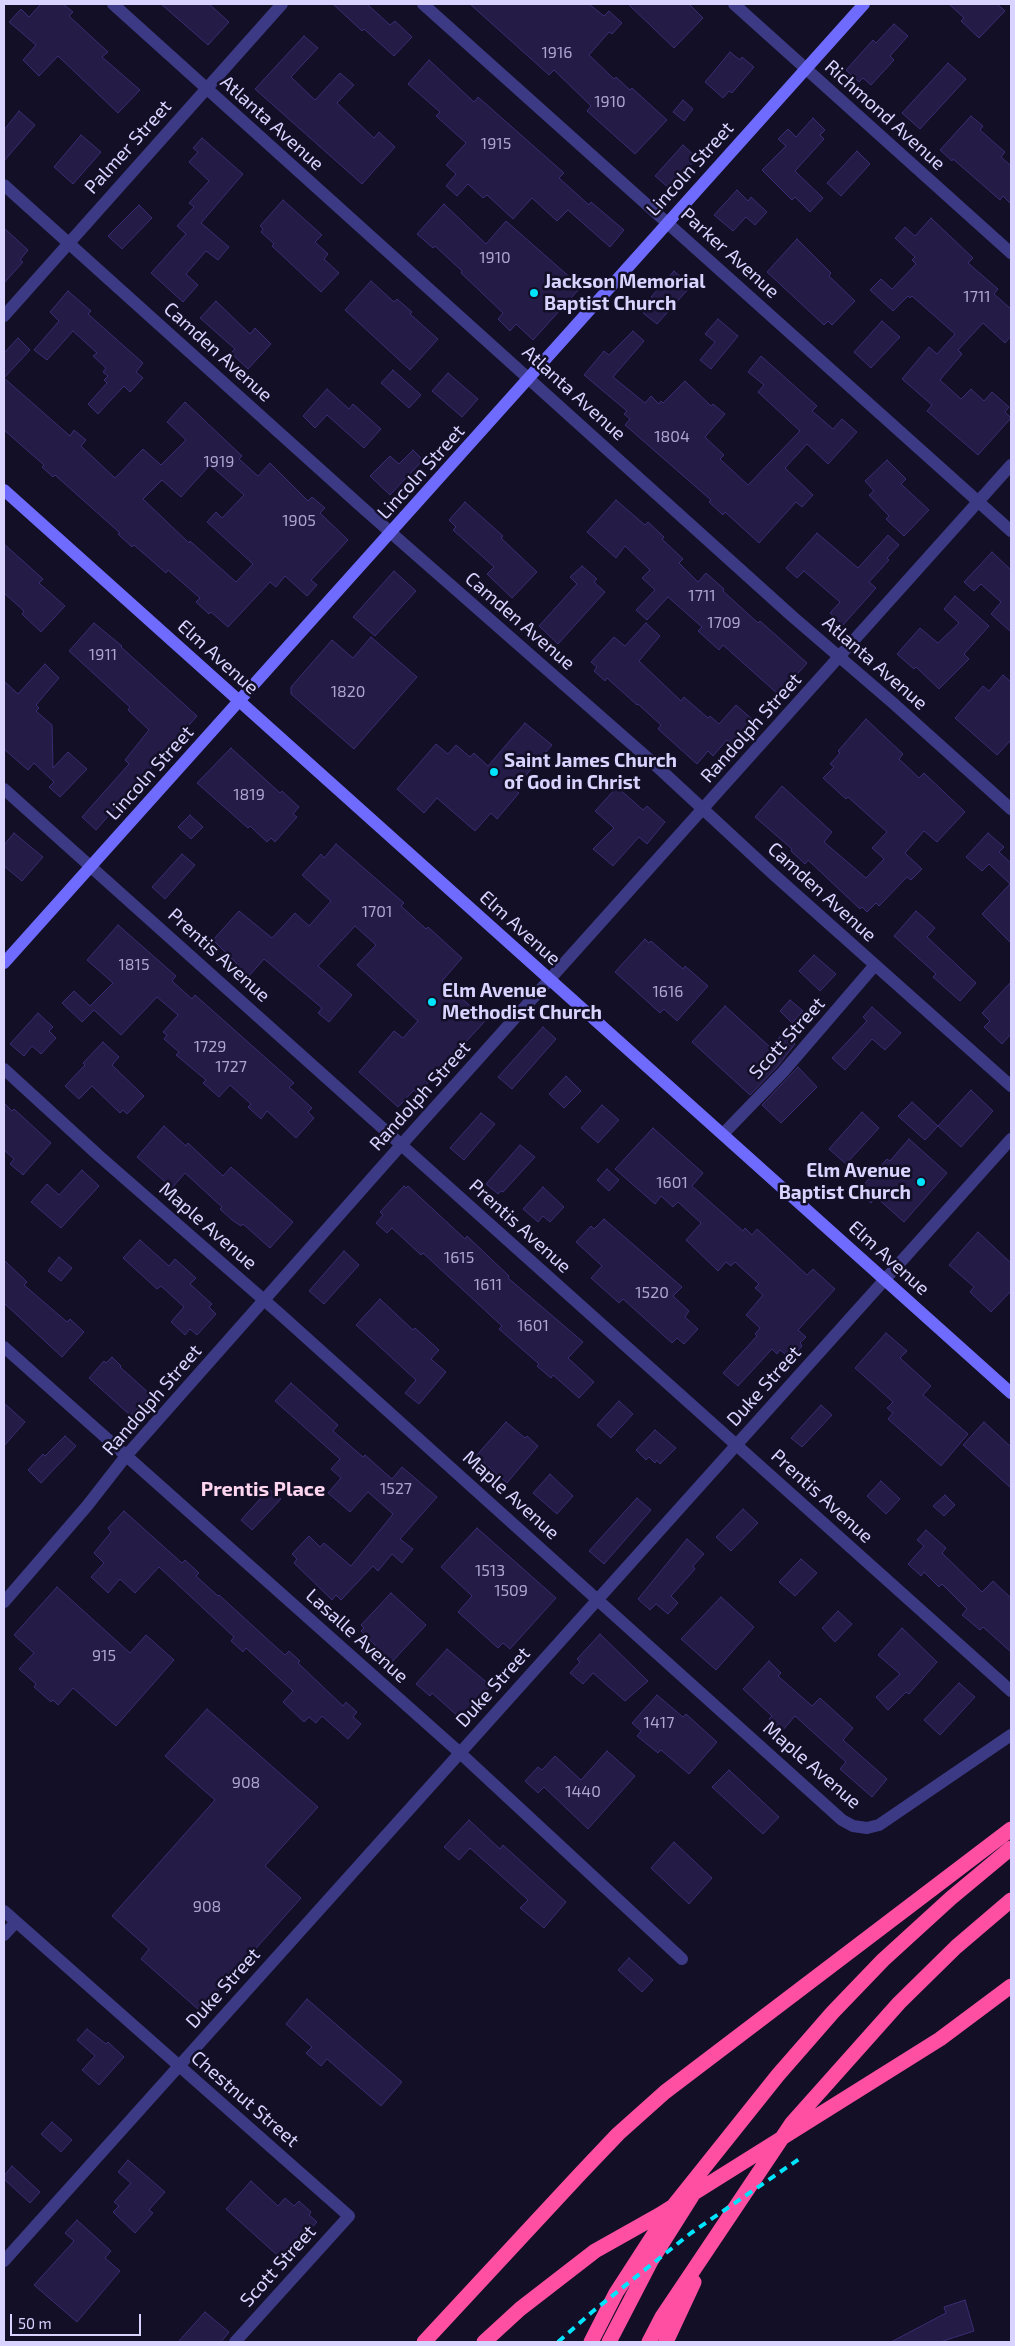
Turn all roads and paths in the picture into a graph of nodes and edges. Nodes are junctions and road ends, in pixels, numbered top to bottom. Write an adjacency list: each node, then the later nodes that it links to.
1 (113, 4): 7 (street, Atlanta Avenue)
2 (282, 4): 7 (street, Palmer Street)
3 (423, 4): 9 (street, Parker Avenue)
4 (734, 4): 6 (street, Richmond Avenue)
5 (864, 4): 6 (main road, Lincoln Street)
6 (806, 69): 9 (main road, Lincoln Street); 11 (street, Richmond Avenue)
7 (206, 88): 10 (street, Palmer Street); 13 (street, Atlanta Avenue)
8 (4, 186): 10 (street, Camden Avenue)
9 (667, 223): 13 (main road, Lincoln Street); 16 (street, Parker Avenue)
10 (68, 242): 12 (street, Palmer Street); 18 (street, Camden Avenue)
11 (1011, 253)
12 (4, 316)
13 (529, 378): 18 (main road, Lincoln Street); 19 (street, Atlanta Avenue)
14 (1011, 465): 16 (street, Randolph Street)
15 (4, 490): 20 (main road, Elm Avenue)
16 (978, 502): 17 (street, Parker Avenue); 19 (street, Randolph Street)
17 (1011, 531)
18 (391, 533): 20 (main road, Lincoln Street); 23 (street, Camden Avenue)
19 (840, 657): 22 (street, Atlanta Avenue); 23 (street, Randolph Street)
20 (239, 701): 24 (main road, Lincoln Street); 27 (main road, Elm Avenue)
21 (4, 789): 24 (street, Prentis Avenue)
22 (1011, 809)
23 (703, 810): 26 (street, Camden Avenue); 27 (street, Randolph Street)
24 (91, 866): 25 (main road, Lincoln Street); 32 (street, Prentis Avenue)
25 (4, 963)
26 (875, 965): 29 (street, Camden Avenue); 30 (street, Scott Street)
27 (550, 980): 30 (main road, Elm Avenue); 32 (street, Randolph Street)
28 (4, 1069): 34 (street, Maple Avenue)
29 (1011, 1086)
30 (723, 1134): 33 (main road, Elm Avenue)
31 (1011, 1139): 33 (street, Duke Street)
32 (402, 1144): 34 (street, Randolph Street); 37 (street, Prentis Avenue)
33 (886, 1280): 36 (main road, Elm Avenue); 37 (street, Duke Street)
34 (264, 1299): 38 (street, Randolph Street); 39 (street, Maple Avenue)
35 (4, 1347): 38 (street, Lasalle Avenue)
36 (1011, 1393)
37 (736, 1444): 39 (street, Duke Street); 41 (street, Prentis Avenue)
38 (126, 1456): 40 (street, Randolph Street); 43 (street, Lasalle Avenue)
39 (598, 1598): 42 (street, Maple Avenue); 43 (street, Duke Street)
40 (4, 1602)
41 (1011, 1691)
42 (1011, 1735)
43 (459, 1752): 50 (street, Lasalle Avenue); 52 (street, Duke Street)
44 (1011, 1829): 58 (highway)
45 (1011, 1848): 53 (highway)
46 (1011, 1900): 55 (highway)
47 (4, 1911): 48 (street, Chestnut Street)
48 (16, 1922): 49 (street); 52 (street, Chestnut Street)
49 (4, 1935)
50 (682, 1959)
51 (1011, 1986): 59 (highway)
52 (179, 2065): 54 (street, Chestnut Street); 56 (street, Duke Street)
53 (735, 2130): 60 (highway); 61 (highway)
54 (350, 2216): 57 (street, Scott Street)
55 (711, 2244): 62 (highway); 63 (highway)
56 (4, 2261)
57 (234, 2342)
58 (424, 2342)
59 (484, 2342)
60 (591, 2342)
61 (609, 2342)
62 (649, 2342)
63 (666, 2342)

